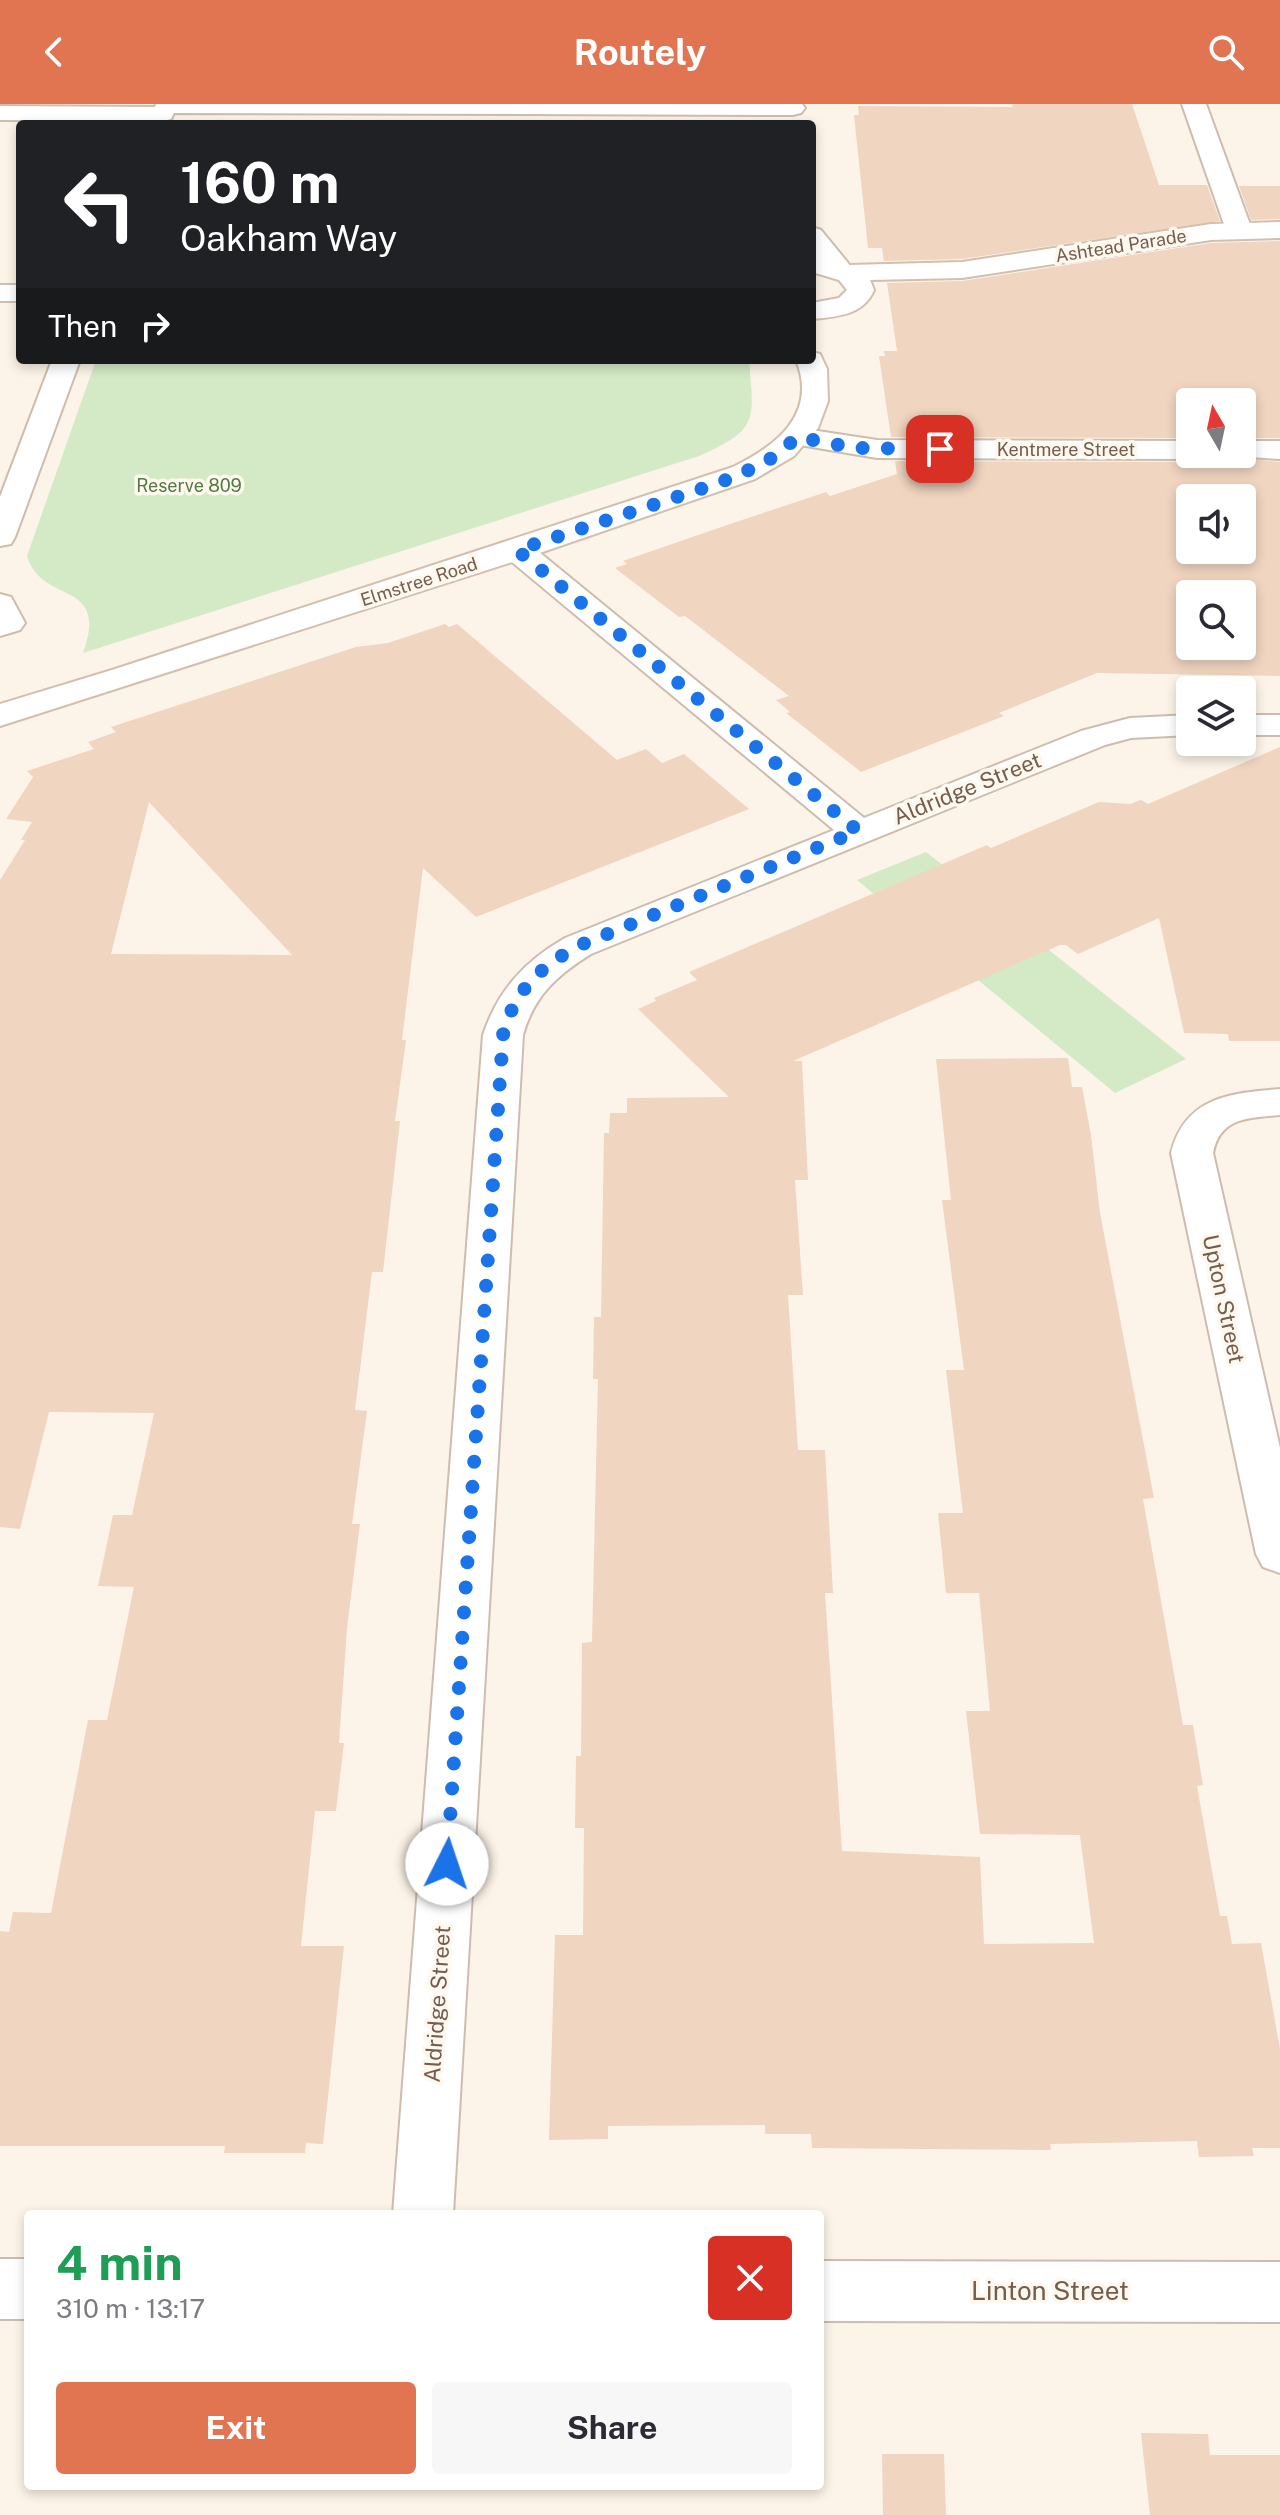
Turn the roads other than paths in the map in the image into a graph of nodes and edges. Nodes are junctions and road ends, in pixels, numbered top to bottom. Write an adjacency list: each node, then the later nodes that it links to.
1 (1194, 104): 5 (street)
2 (164, 112): 3 (street); 4 (street)
3 (793, 112)
4 (0, 113)
5 (1239, 230): 6 (street, Ashtead Parade); 9 (street, Ashtead Parade)
6 (1280, 230)
7 (816, 241): 9 (street)
8 (816, 266): 9 (street)
9 (848, 286): 10 (street, Ashtead Parade); 11 (street, Elmstree Road)
10 (816, 308)
11 (816, 357)
12 (65, 364): 18 (street)
13 (811, 364): 14 (street, Elmstree Road)
14 (798, 437): 15 (street, Kentmere Street); 19 (street, Elmstree Road)
15 (1176, 450)
16 (1256, 450): 17 (street)
17 (1280, 450)
18 (0, 537)
19 (517, 550): 20 (street, Elmstree Road); 24 (street)
20 (0, 716)
21 (1256, 725): 22 (street)
22 (1280, 725)
23 (1176, 726): 24 (street, Aldridge Street)
24 (858, 831): 27 (street, Aldridge Street)
25 (1280, 1102): 26 (street, Upton Street)
26 (1280, 1554)
27 (423, 2210)
28 (0, 2289): 29 (street)
29 (24, 2289)
30 (824, 2291): 31 (street, Linton Street)
31 (1280, 2292)

